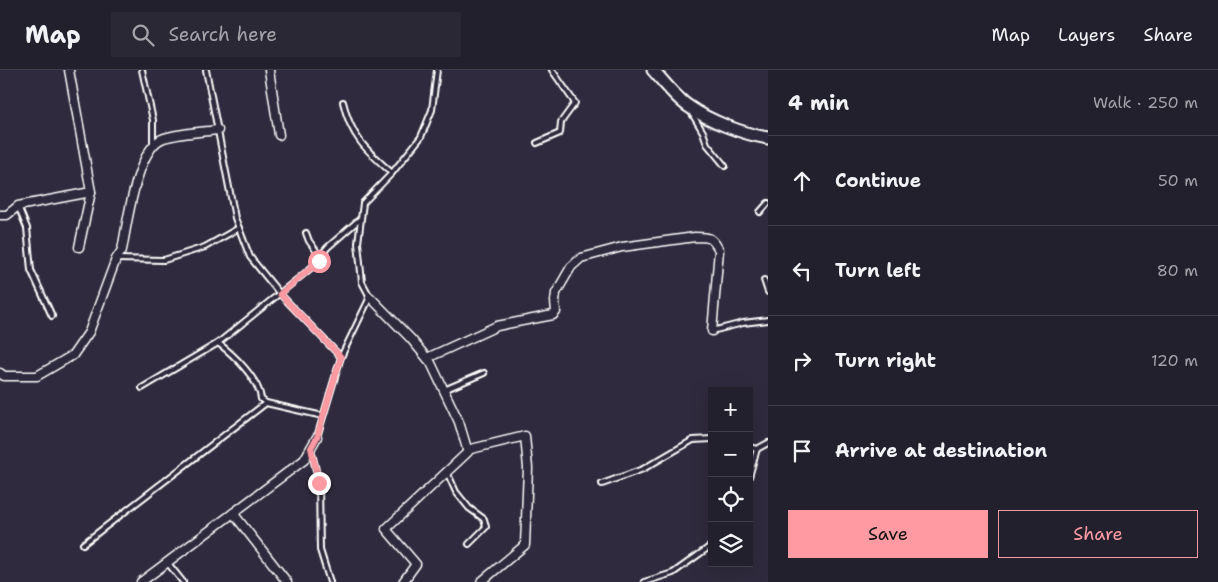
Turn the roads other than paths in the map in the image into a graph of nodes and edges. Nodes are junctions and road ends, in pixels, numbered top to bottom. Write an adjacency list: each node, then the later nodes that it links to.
1 (69, 70): 17 (street)
2 (142, 70): 14 (lane)
3 (206, 70): 10 (lane)
4 (269, 70): 11 (street)
5 (437, 70): 16 (lane)
6 (552, 70): 13 (lane)
7 (653, 70): 9 (main road)
8 (342, 102): 16 (lane)
9 (688, 106): 12 (main road); 15 (lane)
10 (218, 130): 14 (street); 23 (lane)
11 (279, 135)
12 (768, 138)
13 (537, 143)
14 (153, 144): 27 (street)
15 (725, 166)
16 (392, 172): 22 (lane)
17 (91, 192): 19 (street); 25 (street)
18 (768, 203): 20 (lane)
19 (18, 206): 21 (street); 32 (lane)
20 (760, 212)
21 (0, 215)
22 (361, 219): 26 (lane); 31 (lane)
23 (239, 228): 27 (lane); 30 (lane)
24 (306, 233): 26 (lane)
25 (79, 247)
26 (320, 256): 30 (lane)
27 (116, 260): 38 (street)
28 (764, 280): 29 (lane)
29 (768, 292)
30 (280, 294): 35 (lane); 36 (lane)
31 (370, 297): 36 (lane); 37 (street)
32 (52, 316)
33 (768, 320): 34 (lane)
34 (712, 331): 37 (street)
35 (218, 343): 40 (lane); 42 (lane)
36 (341, 357): 43 (lane)
37 (427, 358): 41 (street)
38 (0, 373)
39 (484, 373): 41 (lane)
40 (142, 388)
41 (444, 390): 50 (street)
42 (266, 403): 43 (lane); 55 (lane)
43 (323, 416): 44 (lane)
44 (317, 437): 47 (street)
45 (708, 439): 53 (lane)
46 (768, 443): 49 (lane)
47 (311, 448): 54 (street); 62 (lane)
48 (753, 448): 49 (lane)
49 (757, 449): 51 (lane)
50 (467, 450): 52 (street); 64 (street)
51 (753, 463)
52 (447, 472): 56 (lane); 63 (street)
53 (602, 484)
54 (233, 513): 58 (street); 61 (street)
55 (83, 544)
56 (469, 544)
57 (708, 548): 65 (lane)
58 (167, 562): 59 (street); 60 (lane)
59 (141, 582)
60 (183, 582)
61 (287, 582)
62 (330, 582)
63 (403, 582)
64 (481, 582)
65 (644, 582)

